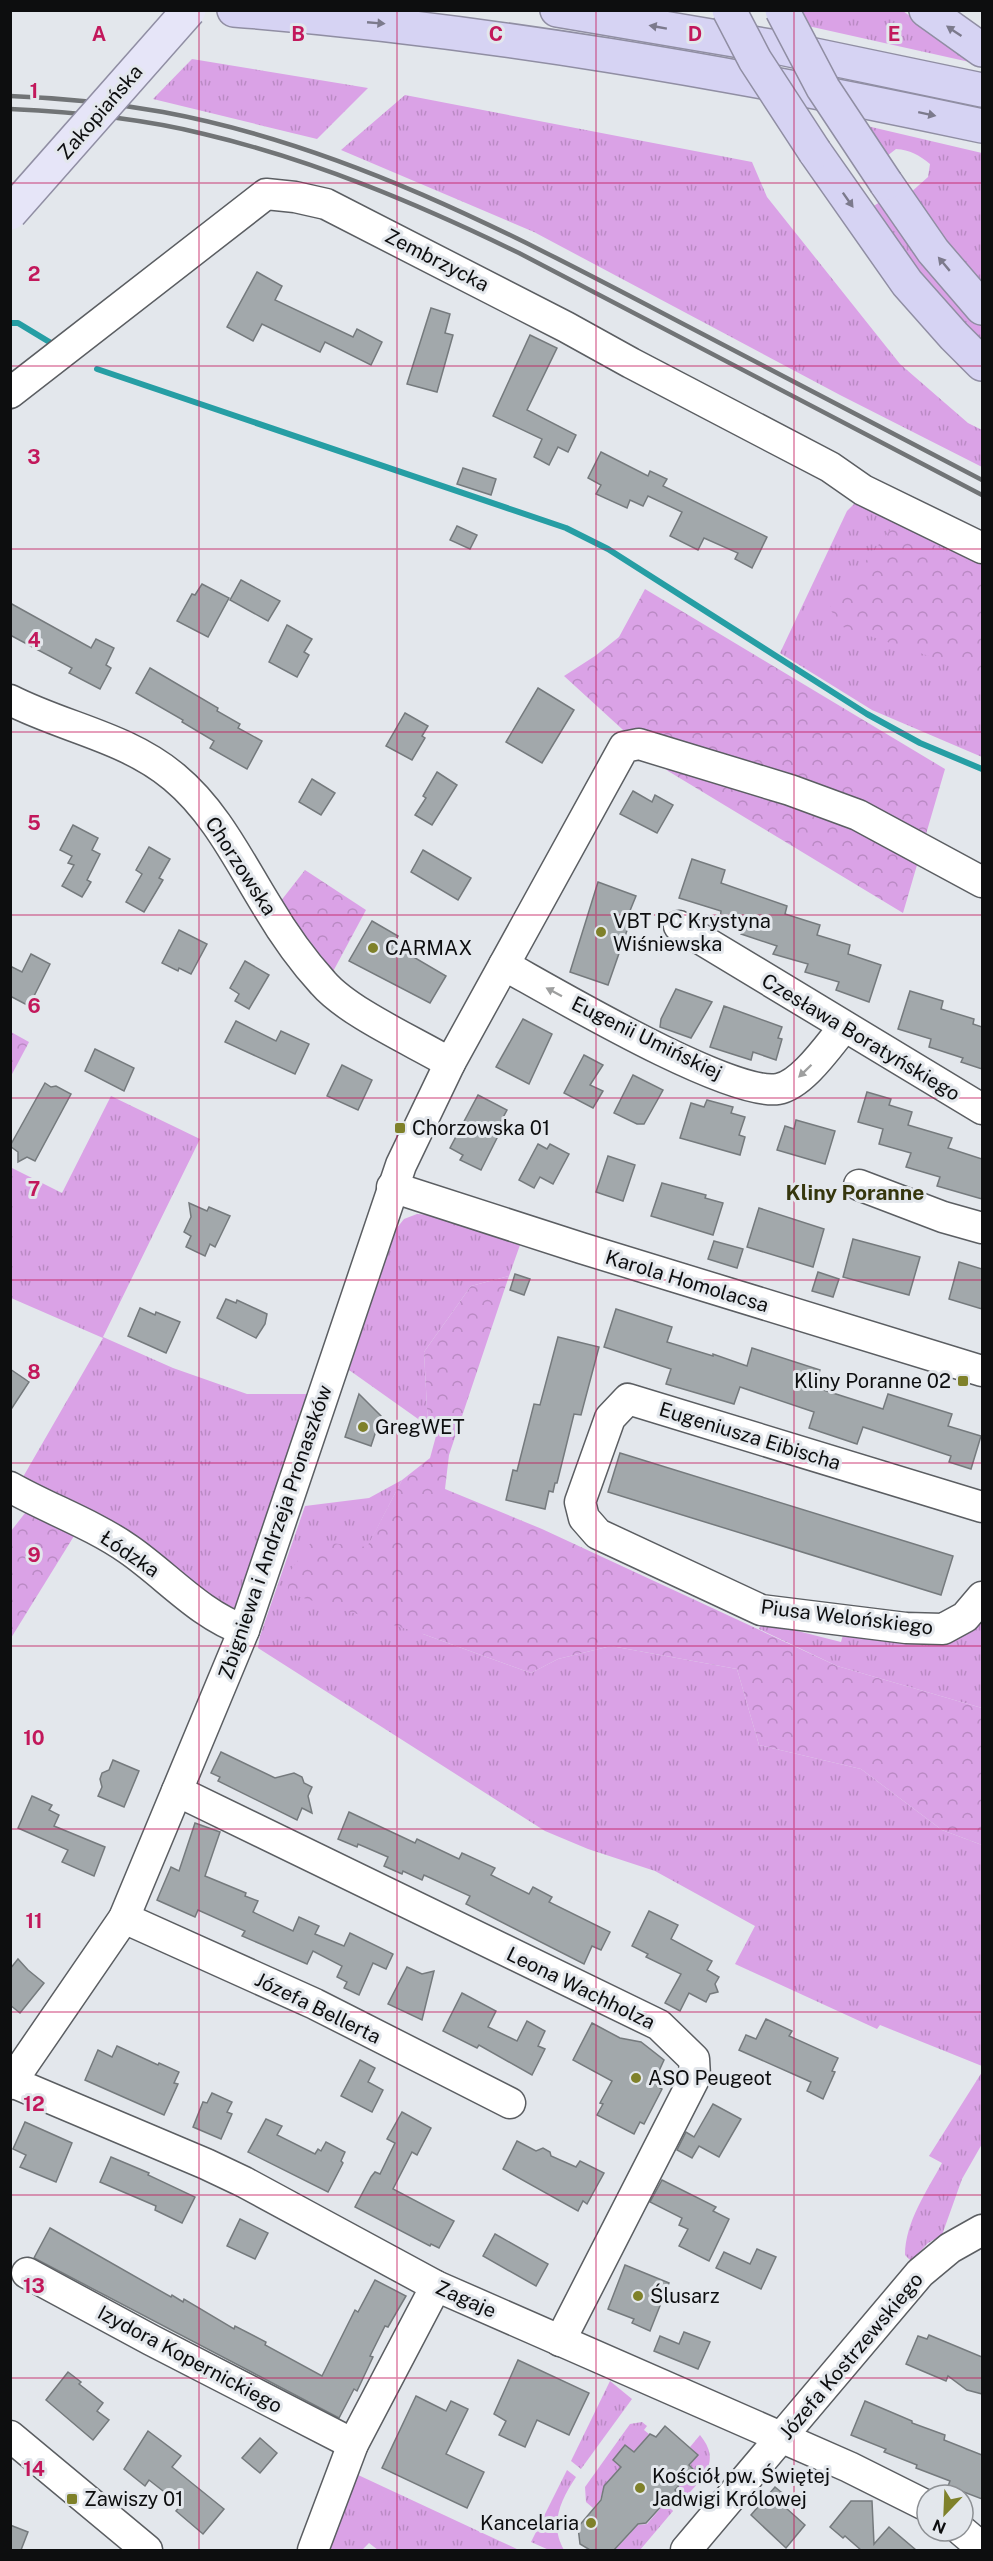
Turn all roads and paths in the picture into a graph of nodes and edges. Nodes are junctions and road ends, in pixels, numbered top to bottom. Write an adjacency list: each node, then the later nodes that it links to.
1 (189, 10): 10 (main road, Zakopiańska, bridge)
2 (234, 10): 9 (highway, one-way to 9)
3 (557, 10): 8 (highway, one-way to 3)
4 (729, 10): 12 (highway, one-way to 12, bridge)
5 (782, 10): 11 (highway, one-way to 5, bridge)
6 (926, 10): 7 (highway, one-way to 6)
7 (982, 50)
8 (982, 90)
9 (982, 126)
10 (10, 213)
11 (982, 308)
12 (982, 364)
13 (10, 393): 14 (street, Zembrzycka)
14 (982, 548)
15 (10, 700): 20 (street, Chorzowska)
16 (982, 882): 18 (street, Zbigniewa i Andrzeja Pronaszków)
17 (679, 926): 19 (street, Czesława Boratyńskiego)
18 (504, 965): 19 (street, Eugenii Umińskiej, one-way to 18); 20 (street, Zbigniewa i Andrzeja Pronaszków)
19 (844, 1027): 21 (street, Czesława Boratyńskiego)
20 (450, 1063): 23 (street, Zbigniewa i Andrzeja Pronaszków)
21 (982, 1109)
22 (859, 1185): 24 (street)
23 (392, 1187): 25 (street, Karola Homolacsa); 30 (street, Zbigniewa i Andrzeja Pronaszków)
24 (982, 1228)
25 (982, 1371)
26 (10, 1487): 30 (street, Łódzka)
27 (580, 1502): 28 (street, Eugeniusza Eibischa); 29 (street, Piusa Welońskiego)
28 (982, 1507)
29 (974, 1607)
30 (244, 1630): 31 (street, Zbigniewa i Andrzeja Pronaszków)
31 (177, 1791): 32 (street, Zbigniewa i Andrzeja Pronaszków); 38 (street, Leona Wachholza)
32 (124, 1918): 33 (street, Zbigniewa i Andrzeja Pronaszków); 34 (street, Józefa Bellerta)
33 (11, 2083): 37 (street, Zagaje)
34 (510, 2103)
35 (982, 2230): 40 (street, Józefa Kostrzewskiego)
36 (27, 2273): 41 (street, Izydora Kopernickiego)
37 (436, 2286): 38 (street, Zagaje); 41 (street)
38 (560, 2341): 40 (street, Zagaje)
39 (10, 2436): 44 (street)
40 (782, 2437): 42 (street, Zagaje); 43 (street, Józefa Kostrzewskiego)
41 (354, 2444): 45 (street)
42 (915, 2500)
43 (698, 2546)
44 (147, 2550)
45 (313, 2550)

